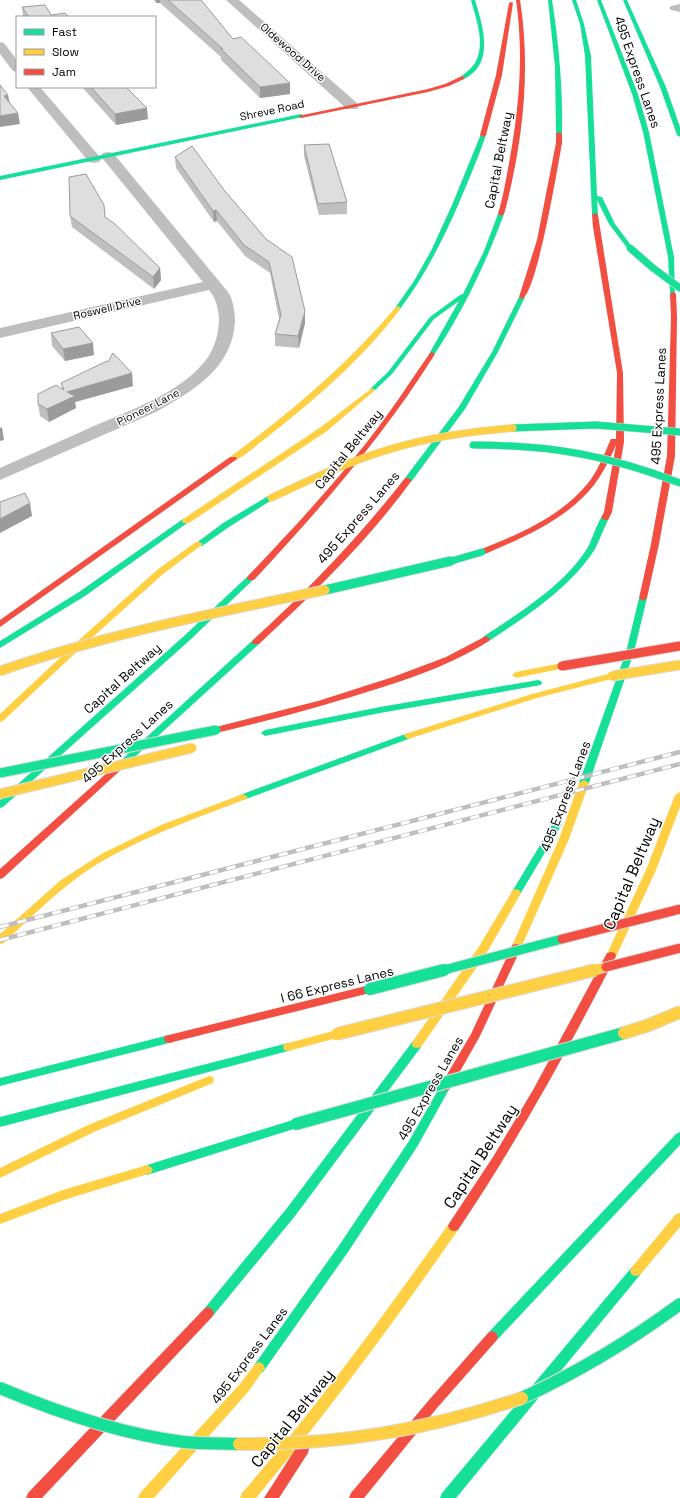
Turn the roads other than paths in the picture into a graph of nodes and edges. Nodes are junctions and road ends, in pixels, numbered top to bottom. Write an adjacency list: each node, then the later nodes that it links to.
1 (232, 0): 13 (street, Oldewood Drive)
2 (473, 0): 13 (main road, Shreve Road)
3 (511, 0): 31 (main road)
4 (518, 0): 21 (main road, Capital Beltway)
5 (550, 0): 52 (main road, 495 Express Lanes)
6 (574, 0): 17 (main road)
7 (599, 0): 47 (main road, 495 Express Lanes)
8 (625, 0): 11 (main road)
9 (2, 52): 10 (street)
10 (16, 67)
11 (663, 87): 14 (main road); 15 (main road)
12 (34, 88): 16 (street, Pioneer Lane)
13 (352, 106): 16 (main road, Shreve Road)
14 (680, 113)
15 (680, 135)
16 (101, 157): 18 (main road, Shreve Road); 19 (street, Pioneer Lane)
17 (593, 170): 20 (main road, bridge); 23 (main road)
18 (0, 178)
19 (213, 284): 22 (street, Roswell Drive); 28 (street, Pioneer Lane)
20 (680, 288)
21 (468, 291): 30 (main road); 51 (main road, Capital Beltway)
22 (0, 333)
23 (621, 413): 37 (main road, bridge); 44 (main road)
24 (680, 432): 27 (main road, bridge)
25 (463, 445): 29 (main road, bridge)
26 (446, 447): 27 (main road, bridge)
27 (329, 471): 43 (main road, bridge)
28 (0, 475)
29 (680, 483)
30 (115, 571): 32 (main road); 33 (main road)
31 (0, 624)
32 (51, 624)
33 (0, 645)
34 (680, 646): 38 (main road, bridge)
35 (11, 658): 37 (main road)
36 (680, 665): 39 (main road, bridge)
37 (0, 669)
38 (510, 676)
39 (612, 676): 40 (main road); 54 (main road)
40 (562, 680)
41 (547, 682): 45 (main road)
42 (349, 705): 44 (main road)
43 (0, 719)
44 (216, 730): 48 (main road, bridge)
45 (257, 735)
46 (204, 746): 49 (main road, bridge)
47 (592, 762): 67 (main road); 68 (main road, 495 Express Lanes)
48 (0, 773)
49 (0, 794)
50 (680, 795): 64 (main road, Capital Beltway)
51 (0, 806)
52 (0, 875)
53 (680, 909): 58 (main road, I 66 Express Lanes, bridge)
54 (0, 940)
55 (680, 948): 57 (main road, bridge)
56 (680, 1012): 63 (main road, bridge)
57 (281, 1050): 59 (main road); 61 (main road)
58 (0, 1082)
59 (0, 1122)
60 (680, 1138): 71 (main road)
61 (0, 1173)
62 (680, 1218): 72 (main road)
63 (0, 1219)
64 (403, 1298): 69 (main road, Capital Beltway); 70 (main road)
65 (680, 1304): 66 (main road, bridge)
66 (0, 1388)
67 (33, 1498)
68 (146, 1498)
69 (247, 1498)
70 (271, 1498)
71 (356, 1498)
72 (447, 1498)

